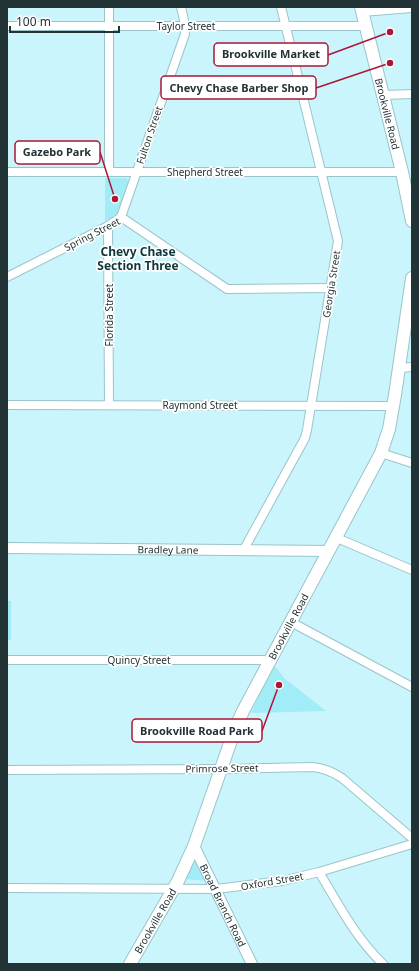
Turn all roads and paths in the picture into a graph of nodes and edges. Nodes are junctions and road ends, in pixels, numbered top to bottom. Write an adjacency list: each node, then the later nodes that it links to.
1 (109, 7): 7 (street)
2 (181, 7): 8 (street, Fulton Street)
3 (281, 7): 9 (street, Georgia Street)
4 (409, 8): 5 (street)
5 (362, 10): 10 (main road, Brookville Road)
6 (7, 26): 7 (street, Taylor Street)
7 (109, 26): 8 (street, Taylor Street); 14 (street)
8 (185, 26): 9 (street, Taylor Street); 15 (street, Fulton Street)
9 (286, 26): 10 (street, Taylor Street); 16 (street, Georgia Street)
10 (366, 26): 12 (main road, Brookville Road)
11 (412, 94): 12 (street)
12 (384, 95): 17 (main road, Brookville Road)
13 (7, 172): 14 (street, Shepherd Street)
14 (109, 172): 15 (street, Shepherd Street)
15 (137, 172): 16 (street, Shepherd Street); 19 (street, Fulton Street)
16 (321, 172): 17 (street, Shepherd Street); 24 (street, Georgia Street)
17 (402, 172): 18 (main road, Brookville Road)
18 (411, 204): 20 (main road, Brookville Road)
19 (121, 217): 21 (street, Spring Street); 24 (street, Spring Street)
20 (412, 221)
21 (108, 226): 22 (street, Spring Street); 28 (street, Florida Street)
22 (7, 277)
23 (412, 278): 25 (main road, Brookville Road)
24 (330, 288): 26 (street, Georgia Street)
25 (406, 368): 29 (main road, Brookville Road)
26 (312, 404): 28 (street, Raymond Street); 29 (street, Raymond Street); 34 (street, Georgia Street)
27 (7, 405): 28 (street, Raymond Street)
28 (109, 405)
29 (393, 406): 30 (main road, Brookville Road)
30 (381, 453): 31 (street); 32 (main road, Brookville Road)
31 (412, 463)
32 (336, 538): 35 (main road, Brookville Road); 36 (street)
33 (7, 548): 34 (street, Bradley Lane)
34 (243, 551): 35 (street, Bradley Lane)
35 (329, 551): 37 (main road, Brookville Road)
36 (412, 570)
37 (291, 622): 39 (main road, Brookville Road); 40 (street)
38 (7, 660): 39 (street, Quincy Street)
39 (270, 660): 41 (main road, Brookville Road)
40 (412, 687)
41 (221, 769): 42 (street, Primrose Street); 43 (street, Primrose Street); 45 (main road, Brookville Road)
42 (7, 770)
43 (412, 838)
44 (412, 844): 46 (street, Oxford Street)
45 (194, 846): 48 (main road, Brookville Road); 49 (street, Broad Branch Road)
46 (319, 872): 49 (street, Oxford Street); 52 (street)
47 (7, 888): 48 (street, Oxford Street)
48 (174, 889): 49 (street, Oxford Street); 50 (main road, Brookville Road)
49 (216, 890): 51 (street, Broad Branch Road)
50 (130, 964)
51 (252, 964)
52 (383, 964)

